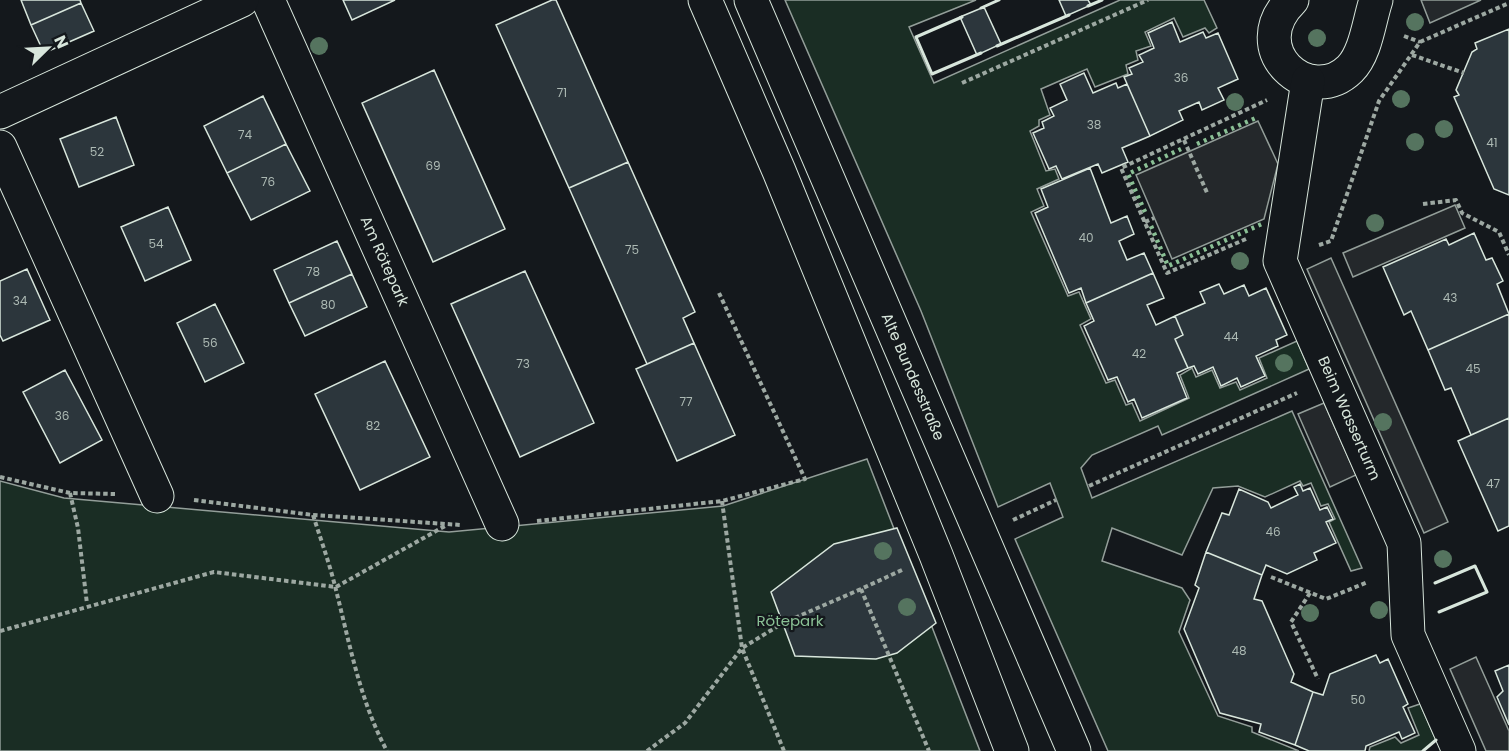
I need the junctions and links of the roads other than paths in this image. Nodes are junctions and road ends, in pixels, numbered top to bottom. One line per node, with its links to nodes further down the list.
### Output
1 (242, 0): 8 (street)
2 (268, 0): 11 (street, Am Rötepark)
3 (705, 0): 12 (street)
4 (751, 0): 13 (street, Alte Bundesstraße)
5 (1376, 0): 7 (street)
6 (1278, 3): 7 (street)
7 (1308, 81): 14 (street, Beim Wasserturm)
8 (0, 112)
9 (0, 147): 10 (street)
10 (157, 496)
11 (502, 524)
12 (1012, 751)
13 (1074, 751)
14 (1459, 751)

